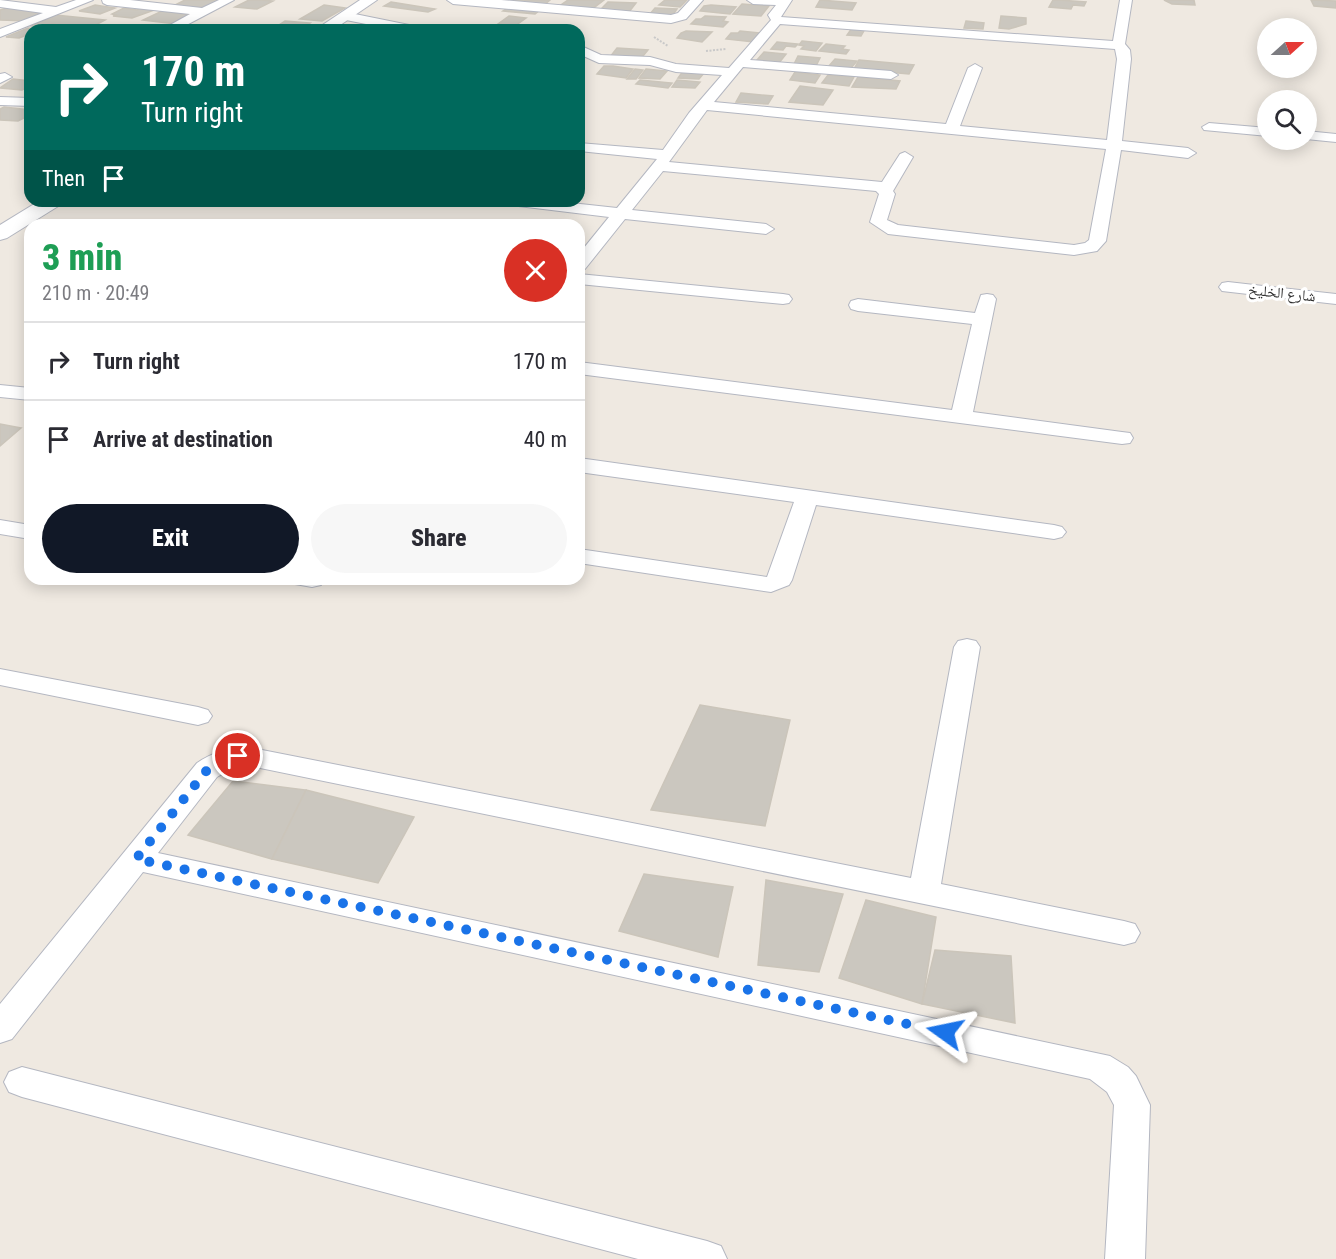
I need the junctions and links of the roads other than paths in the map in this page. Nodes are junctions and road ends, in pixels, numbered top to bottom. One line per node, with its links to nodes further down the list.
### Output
1 (87, 0): 12 (street)
2 (228, 0): 13 (street)
3 (370, 0): 14 (street)
4 (453, 0): 10 (street)
5 (697, 0): 10 (street)
6 (753, 0): 9 (street)
7 (1126, 0): 20 (street)
8 (106, 1): 13 (street)
9 (785, 1): 15 (street)
10 (493, 2)
11 (0, 3): 12 (street)
12 (58, 11): 19 (street)
13 (205, 12): 16 (street)
14 (345, 16): 17 (street); 18 (street)
15 (777, 20): 20 (street); 22 (street)
16 (180, 24)
17 (332, 24)
18 (384, 24)
19 (0, 33)
20 (1119, 45): 33 (street)
21 (585, 52): 22 (street)
22 (736, 67): 24 (street); 27 (street)
23 (975, 68): 29 (street)
24 (891, 75)
25 (0, 100): 26 (street)
26 (24, 102)
27 (704, 105): 29 (street); 37 (street)
28 (1209, 126): 30 (street)
29 (951, 129): 33 (street)
30 (1257, 131)
31 (1317, 136): 32 (street)
32 (1336, 138)
33 (1114, 145): 35 (street); 38 (street)
34 (585, 148): 37 (street)
35 (1188, 153)
36 (905, 157): 38 (street)
37 (663, 160): 38 (street); 41 (street)
38 (885, 190)
39 (43, 207): 43 (street)
40 (559, 207): 41 (street)
41 (619, 214): 44 (street); 46 (street)
42 (24, 219): 45 (street)
43 (24, 219)
44 (766, 229)
45 (0, 234)
46 (585, 257)
47 (585, 280): 49 (street)
48 (1228, 287): 51 (street, شارع الخليخ)
49 (783, 299)
50 (987, 299): 53 (street)
51 (1336, 299)
52 (858, 304): 53 (street)
53 (982, 320): 57 (street)
54 (585, 369): 57 (street)
55 (0, 391): 56 (street)
56 (24, 393)
57 (961, 418): 58 (street)
58 (1122, 438)
59 (585, 466): 60 (street)
60 (807, 497): 63 (street); 64 (street)
61 (0, 526): 62 (street)
62 (24, 531)
63 (1054, 532)
64 (585, 557)
65 (967, 647): 69 (street)
66 (0, 677): 67 (street)
67 (198, 716)
68 (136, 859): 69 (street); 71 (street); 74 (street)
69 (924, 892): 70 (street)
70 (1124, 933)
71 (0, 1029)
72 (22, 1082): 73 (street)
73 (707, 1259)
74 (1125, 1259)

